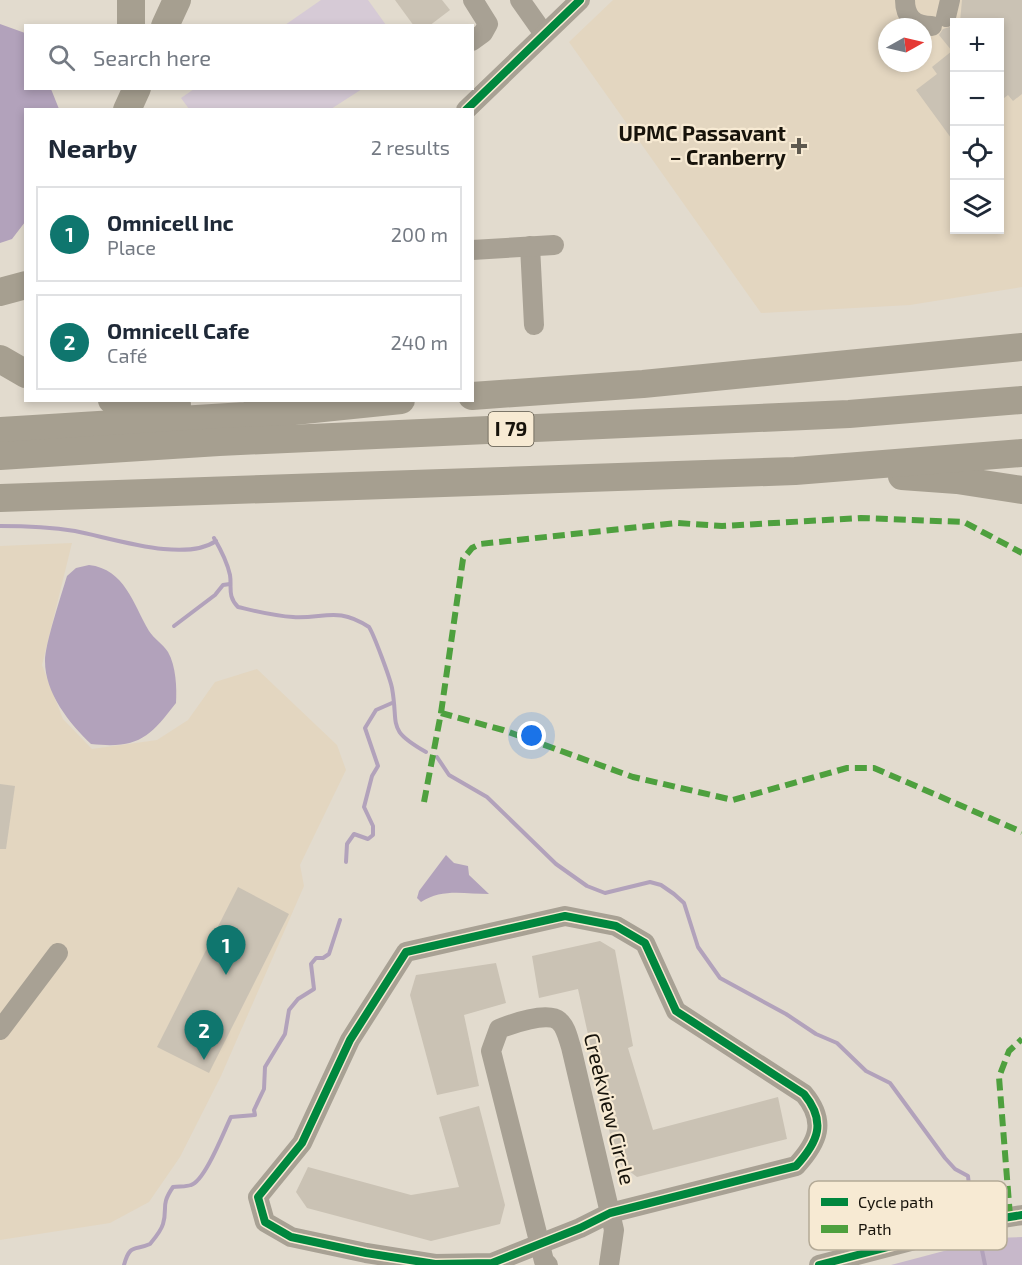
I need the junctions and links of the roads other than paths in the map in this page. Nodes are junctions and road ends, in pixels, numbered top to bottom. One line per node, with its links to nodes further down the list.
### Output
1 (131, 0): 8 (highway)
2 (177, 0): 9 (highway)
3 (473, 0): 11 (street)
4 (520, 0): 10 (street)
5 (580, 0): 10 (street)
6 (905, 0): 7 (street)
7 (943, 14)
8 (131, 24)
9 (166, 24)
10 (544, 34): 16 (street)
11 (474, 40)
12 (123, 90): 14 (highway)
13 (136, 90): 15 (highway)
14 (118, 108)
15 (128, 108)
16 (468, 108)
17 (554, 245): 18 (street)
18 (530, 246): 19 (street); 22 (street)
19 (474, 250)
20 (24, 286): 21 (highway)
21 (0, 292)
22 (534, 325)
23 (1022, 330): 26 (highway)
24 (1022, 347): 26 (highway)
25 (0, 359): 27 (highway)
26 (887, 360): 28 (highway)
27 (24, 373)
28 (474, 396)
29 (1022, 400): 35 (highway, I 79)
30 (137, 402): 32 (highway)
31 (378, 402): 32 (highway)
32 (356, 404): 33 (highway)
33 (0, 431)
34 (1022, 453): 36 (highway)
35 (0, 456)
36 (795, 471): 37 (highway); 38 (highway)
37 (1022, 490)
38 (0, 498)
39 (58, 953): 40 (street)
40 (0, 1030)
41 (610, 1213): 44 (street); 44 (street, Creekview Circle); 44 (street); 47 (street, Creekview Circle)
42 (1022, 1215): 43 (street)
43 (1007, 1217)
44 (540, 1245): 46 (street, Creekview Circle)
45 (876, 1250): 48 (street)
46 (548, 1265)
47 (609, 1265)
48 (819, 1265)

